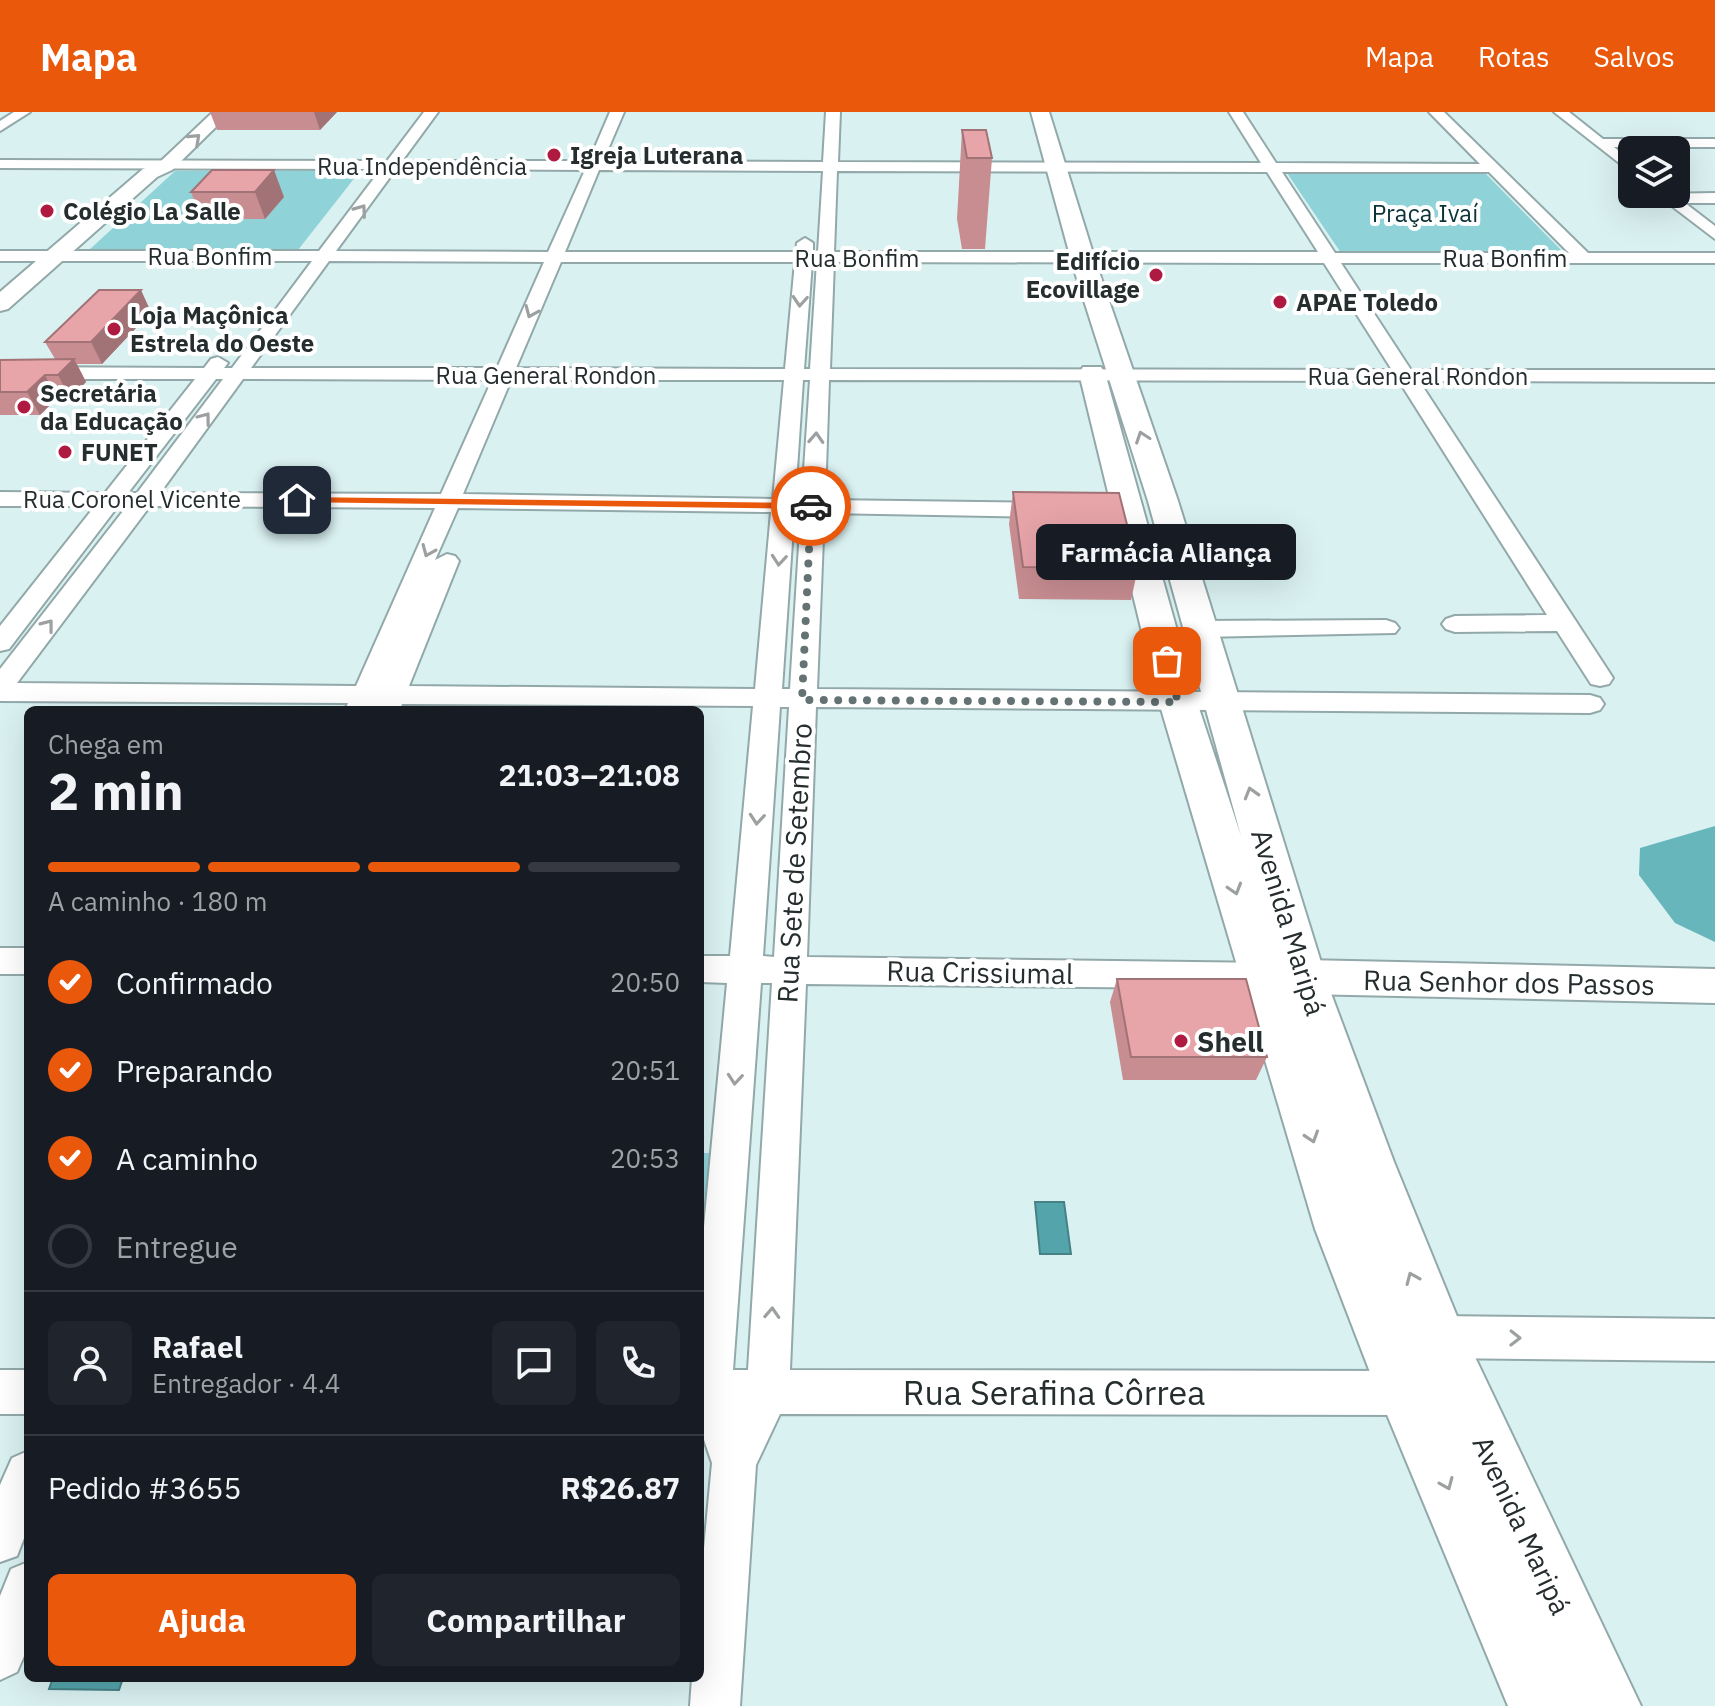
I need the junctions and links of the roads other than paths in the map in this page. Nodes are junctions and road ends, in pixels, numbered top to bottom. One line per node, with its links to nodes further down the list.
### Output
1 (23, 112): 14 (street)
2 (223, 112): 19 (street, one-way to 2)
3 (416, 112): 20 (street)
4 (431, 112): 20 (street)
5 (617, 112): 21 (street)
6 (630, 112): 21 (street)
7 (817, 112): 22 (street, Rua Sete de Setembro)
8 (833, 112): 22 (street, Rua Sete de Setembro)
9 (1021, 112): 24 (main road, Avenida Maripá)
10 (1040, 112): 24 (main road, Avenida Maripá)
11 (1236, 112): 23 (street)
12 (1436, 112): 25 (street)
13 (1561, 112): 15 (street)
14 (0, 127)
15 (1599, 143): 16 (street); 17 (street)
16 (1715, 143)
17 (1618, 158)
18 (0, 164): 19 (street, Rua Independência)
19 (166, 166): 20 (street, Rua Independência); 31 (street)
20 (383, 166): 21 (street, Rua Independência); 32 (street); 33 (street, one-way to 20)
21 (601, 166): 22 (street, Rua Independência); 34 (street)
22 (821, 166): 24 (street, Rua Independência); 35 (street, Rua Sete de Setembro)
23 (1270, 167): 24 (street, Rua Independência); 25 (street, Rua Independência); 37 (street)
24 (1047, 168): 36 (main road, Avenida Maripá)
25 (1493, 168): 38 (street)
26 (1690, 197): 27 (street)
27 (1715, 198)
28 (1681, 208): 29 (street)
29 (1715, 234)
30 (0, 256): 31 (street, Rua Bonfim)
31 (65, 256): 32 (street, Rua Bonfim); 40 (street); 42 (street)
32 (302, 257): 33 (street, Rua Bonfim); 41 (street)
33 (327, 257): 34 (street, Rua Bonfim); 45 (street)
34 (562, 257): 35 (street, Rua Bonfim); 48 (street)
35 (814, 258): 36 (street, Rua Bonfim); 49 (street, Rua Sete de Setembro)
36 (1072, 258): 37 (street, Rua Bonfim); 47 (main road, Avenida Maripá)
37 (1328, 258): 38 (street, Rua Bonfim); 50 (street)
38 (1584, 258): 39 (street, Rua Bonfim)
39 (1715, 258)
40 (0, 304)
41 (256, 315)
42 (0, 325)
43 (228, 350): 46 (street)
44 (0, 373): 46 (street, Rua General Rondon)
45 (238, 373): 46 (street, Rua General Rondon); 48 (street, Rua General Rondon); 52 (street, one-way to 45)
46 (209, 374): 54 (street)
47 (1107, 375): 49 (street, Rua General Rondon); 50 (street, Rua General Rondon); 59 (main road, Avenida Maripá)
48 (513, 376): 49 (street, Rua General Rondon); 55 (street)
49 (807, 376): 56 (street, Rua Sete de Setembro); 57 (street, Rua Sete de Setembro, one-way to 49)
50 (1405, 376): 51 (street, Rua General Rondon); 61 (street)
51 (1711, 381)
52 (145, 498): 54 (street, Rua Coronel Vicente); 55 (street, Rua Coronel Vicente); 67 (street, one-way to 52)
53 (0, 499): 54 (street, Rua Coronel Vicente)
54 (112, 499): 65 (street)
55 (462, 505): 56 (street, Rua Coronel Vicente); 70 (street, one-way to 70)
56 (783, 505): 57 (street, Rua Coronel Vicente); 68 (street, Rua Sete de Setembro, one-way to 68)
57 (812, 506): 58 (street, Rua Coronel Vicente); 69 (street, Rua Sete de Setembro)
58 (1081, 510)
59 (1142, 511): 64 (main road, Avenida Maripá); 71 (main road, Avenida Maripá)
60 (454, 543): 70 (street)
61 (1564, 623): 62 (street); 66 (street)
62 (1455, 624)
63 (1386, 628): 64 (street)
64 (1201, 629): 72 (main road, Avenida Maripá)
65 (0, 643)
66 (1600, 678)
67 (0, 690): 70 (street)
68 (767, 699): 69 (street); 70 (street); 77 (street, Rua Sete de Setembro, one-way to 77)
69 (802, 700): 71 (street); 78 (street, Rua Sete de Setembro)
70 (375, 703)
71 (1178, 703): 72 (main road); 79 (main road, Avenida Maripá, one-way to 79)
72 (1224, 704): 73 (street); 79 (main road, Avenida Maripá, one-way to 72)
73 (1590, 704)
74 (0, 961): 75 (street)
75 (24, 961)
76 (704, 969): 77 (street, Rua Crissiumal)
77 (744, 969): 78 (street, Rua Crissiumal); 86 (street, Rua Sete de Setembro, one-way to 86)
78 (790, 970): 79 (street, Rua Crissiumal); 83 (street, Rua Sete de Setembro, one-way to 78)
79 (1283, 977): 80 (street, Rua Senhor dos Passos); 81 (main road, Avenida Maripá)
80 (1715, 986)
81 (1412, 1337): 82 (street, one-way to 82); 87 (main road, Avenida Maripá)
82 (1715, 1340)
83 (768, 1391): 86 (street, Rua Serafina Côrrea); 87 (street, Rua Serafina Côrrea); 88 (street, Rua Sete de Setembro)
84 (0, 1392): 85 (street)
85 (24, 1392)
86 (705, 1392): 88 (street, Rua Sete de Setembro)
87 (1445, 1418): 94 (main road, Avenida Maripá, one-way to 94); 95 (main road, Avenida Maripá)
88 (734, 1463): 93 (street, Rua Sete de Setembro)
89 (24, 1483): 90 (street)
90 (0, 1539)
91 (24, 1596): 92 (street)
92 (0, 1655)
93 (715, 1706)
94 (1543, 1706)
95 (1606, 1706)

